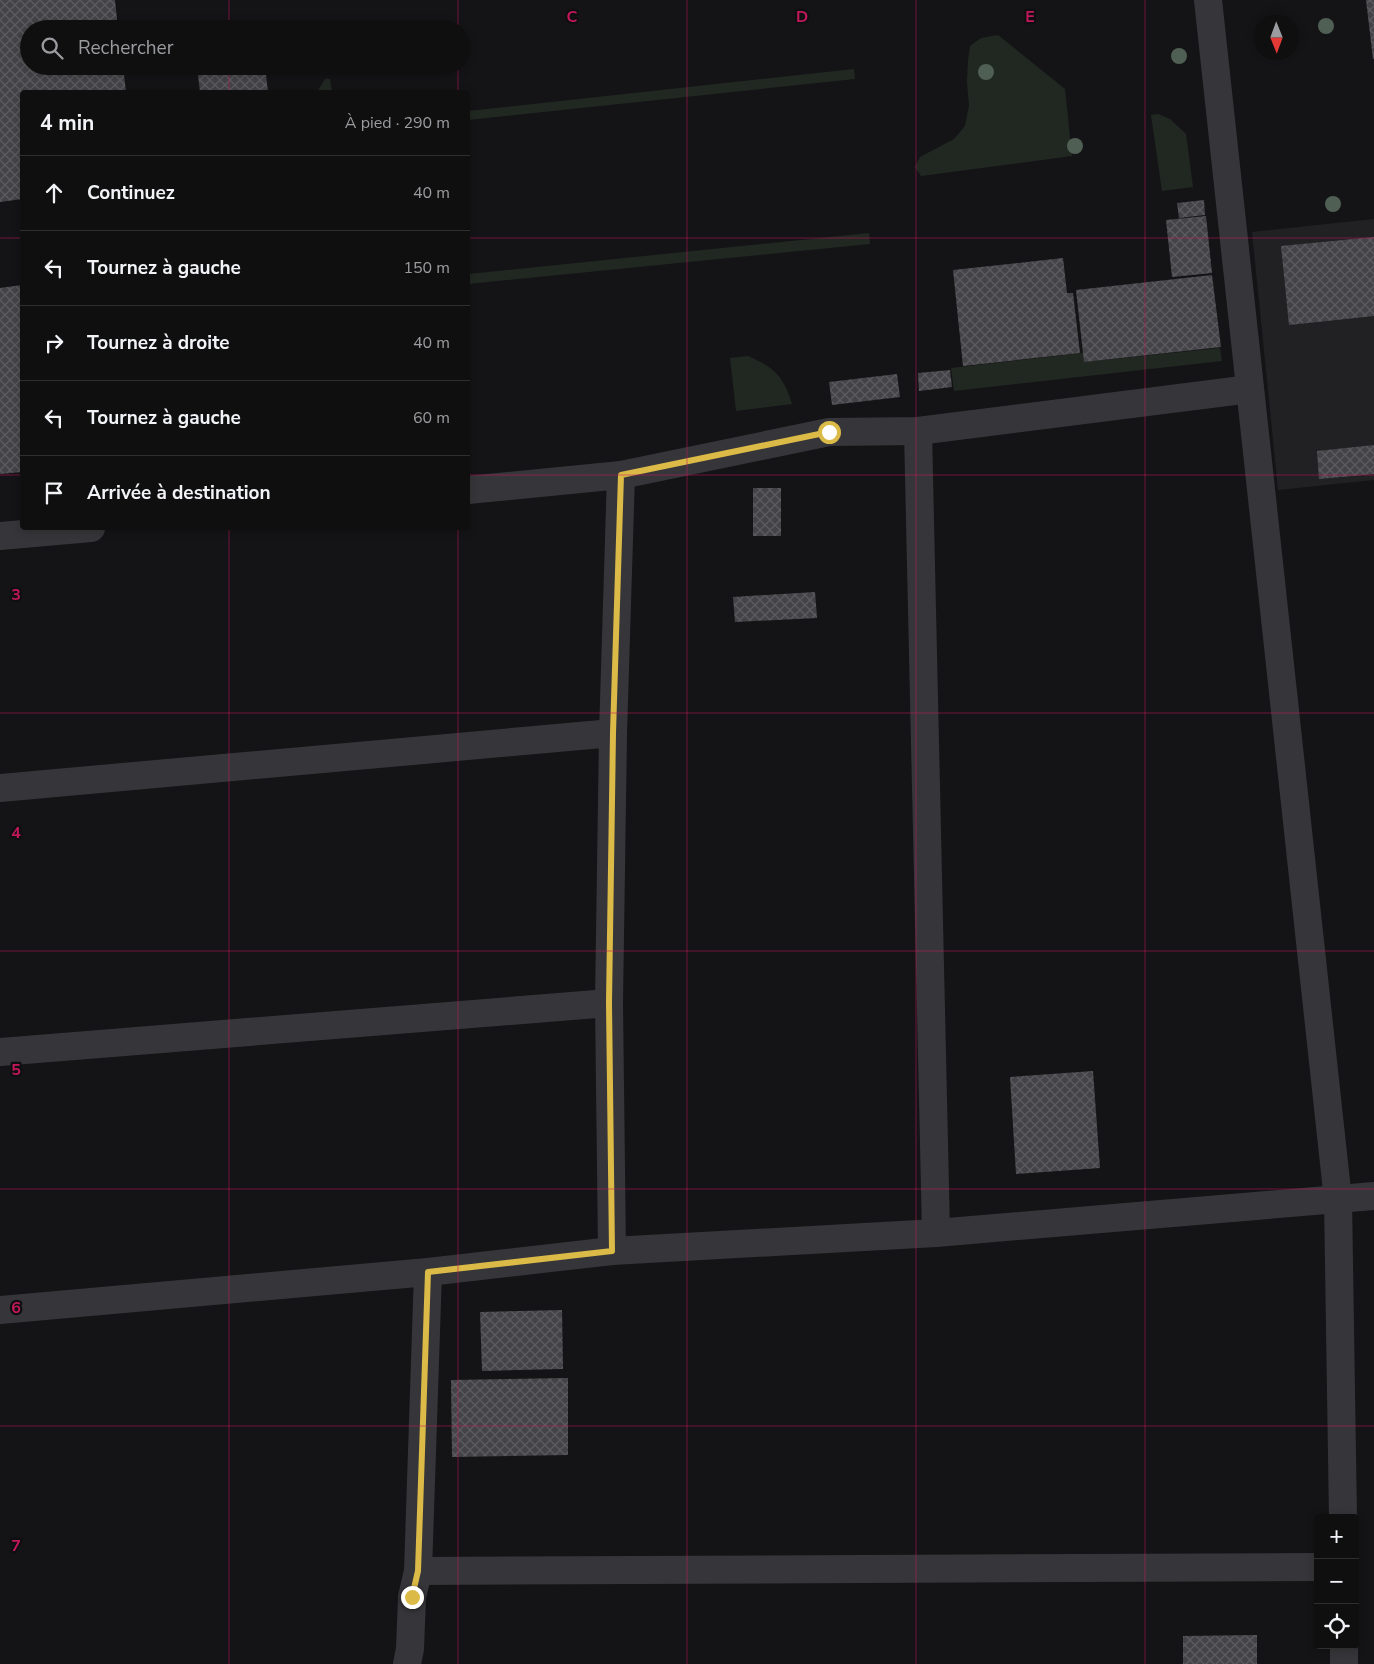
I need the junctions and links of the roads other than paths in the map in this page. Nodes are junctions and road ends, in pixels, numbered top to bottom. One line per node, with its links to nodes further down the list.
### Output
1 (1208, 0): 2 (street)
2 (1250, 389): 3 (street); 13 (street)
3 (918, 431): 4 (street); 14 (street)
4 (621, 475): 5 (street); 8 (street)
5 (470, 490)
6 (68, 530): 7 (street)
7 (0, 536)
8 (613, 733): 9 (street); 10 (street)
9 (0, 788)
10 (609, 1003): 11 (street); 15 (street)
11 (0, 1052)
12 (1374, 1196): 13 (street)
13 (1338, 1200): 14 (street); 18 (street)
14 (936, 1233): 15 (street)
15 (612, 1251): 16 (street)
16 (428, 1272): 17 (street); 20 (street)
17 (0, 1310)
18 (1343, 1514)
19 (1314, 1567): 20 (street)
20 (418, 1571): 22 (street)
21 (1344, 1649): 23 (street)
22 (407, 1664)
23 (1344, 1664)

